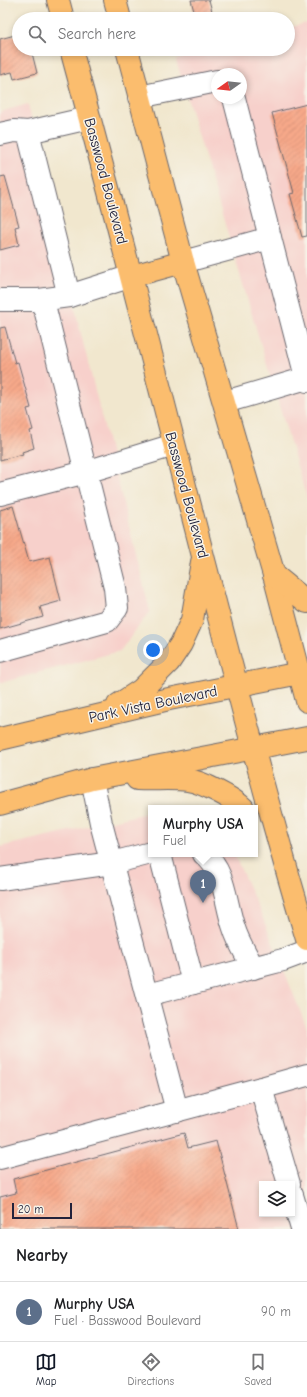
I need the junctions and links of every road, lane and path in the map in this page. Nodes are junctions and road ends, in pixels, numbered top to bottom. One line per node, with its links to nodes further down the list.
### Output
1 (58, 0): 3 (main road)
2 (115, 0): 4 (main road)
3 (61, 12)
4 (118, 12)
5 (73, 56): 10 (main road, Basswood Boulevard)
6 (129, 56): 8 (main road)
7 (211, 82): 8 (lane)
8 (139, 97): 14 (main road)
9 (236, 104): 13 (lane)
10 (89, 118): 11 (lane); 15 (main road, Basswood Boulevard)
11 (28, 132): 12 (lane); 16 (lane)
12 (0, 134)
13 (270, 238): 14 (lane); 19 (lane)
14 (183, 262): 15 (main road); 20 (main road)
15 (132, 276): 16 (lane); 21 (main road, Basswood Boulevard)
16 (69, 296): 18 (lane)
17 (0, 300): 18 (lane)
18 (39, 300): 22 (lane)
19 (307, 379): 20 (lane)
20 (225, 402): 25 (main road)
21 (174, 446): 22 (lane); 24 (main road, Basswood Boulevard)
22 (86, 472): 23 (lane); 27 (lane)
23 (0, 494)
24 (203, 555): 29 (main road, Basswood Boulevard); 31 (main road)
25 (274, 575): 26 (main road); 28 (main road)
26 (307, 602)
27 (0, 651)
28 (303, 672): 29 (main road, Park Vista Boulevard); 30 (main road)
29 (236, 686): 31 (main road, Park Vista Boulevard); 34 (main road, Basswood Boulevard)
30 (307, 701)
31 (107, 713): 33 (main road, Park Vista Boulevard)
32 (307, 738): 34 (main road)
33 (0, 739)
34 (252, 748): 35 (main road); 39 (main road, Basswood Boulevard)
35 (92, 779): 36 (main road); 37 (main road); 43 (lane)
36 (0, 804)
37 (240, 805)
38 (258, 823): 39 (main road)
39 (280, 848): 45 (main road, Basswood Boulevard)
40 (148, 854): 43 (lane)
41 (161, 857): 48 (lane)
42 (208, 857): 47 (lane)
43 (112, 863): 44 (lane); 49 (lane)
44 (0, 879)
45 (307, 939)
46 (307, 952): 47 (lane)
47 (253, 968): 48 (lane)
48 (193, 983): 49 (lane)
49 (147, 995): 52 (lane)
50 (307, 1075): 51 (lane)
51 (261, 1088): 52 (lane); 54 (lane)
52 (177, 1111): 53 (lane)
53 (0, 1158)
54 (288, 1181)
55 (295, 1205): 56 (lane)
56 (302, 1229)

